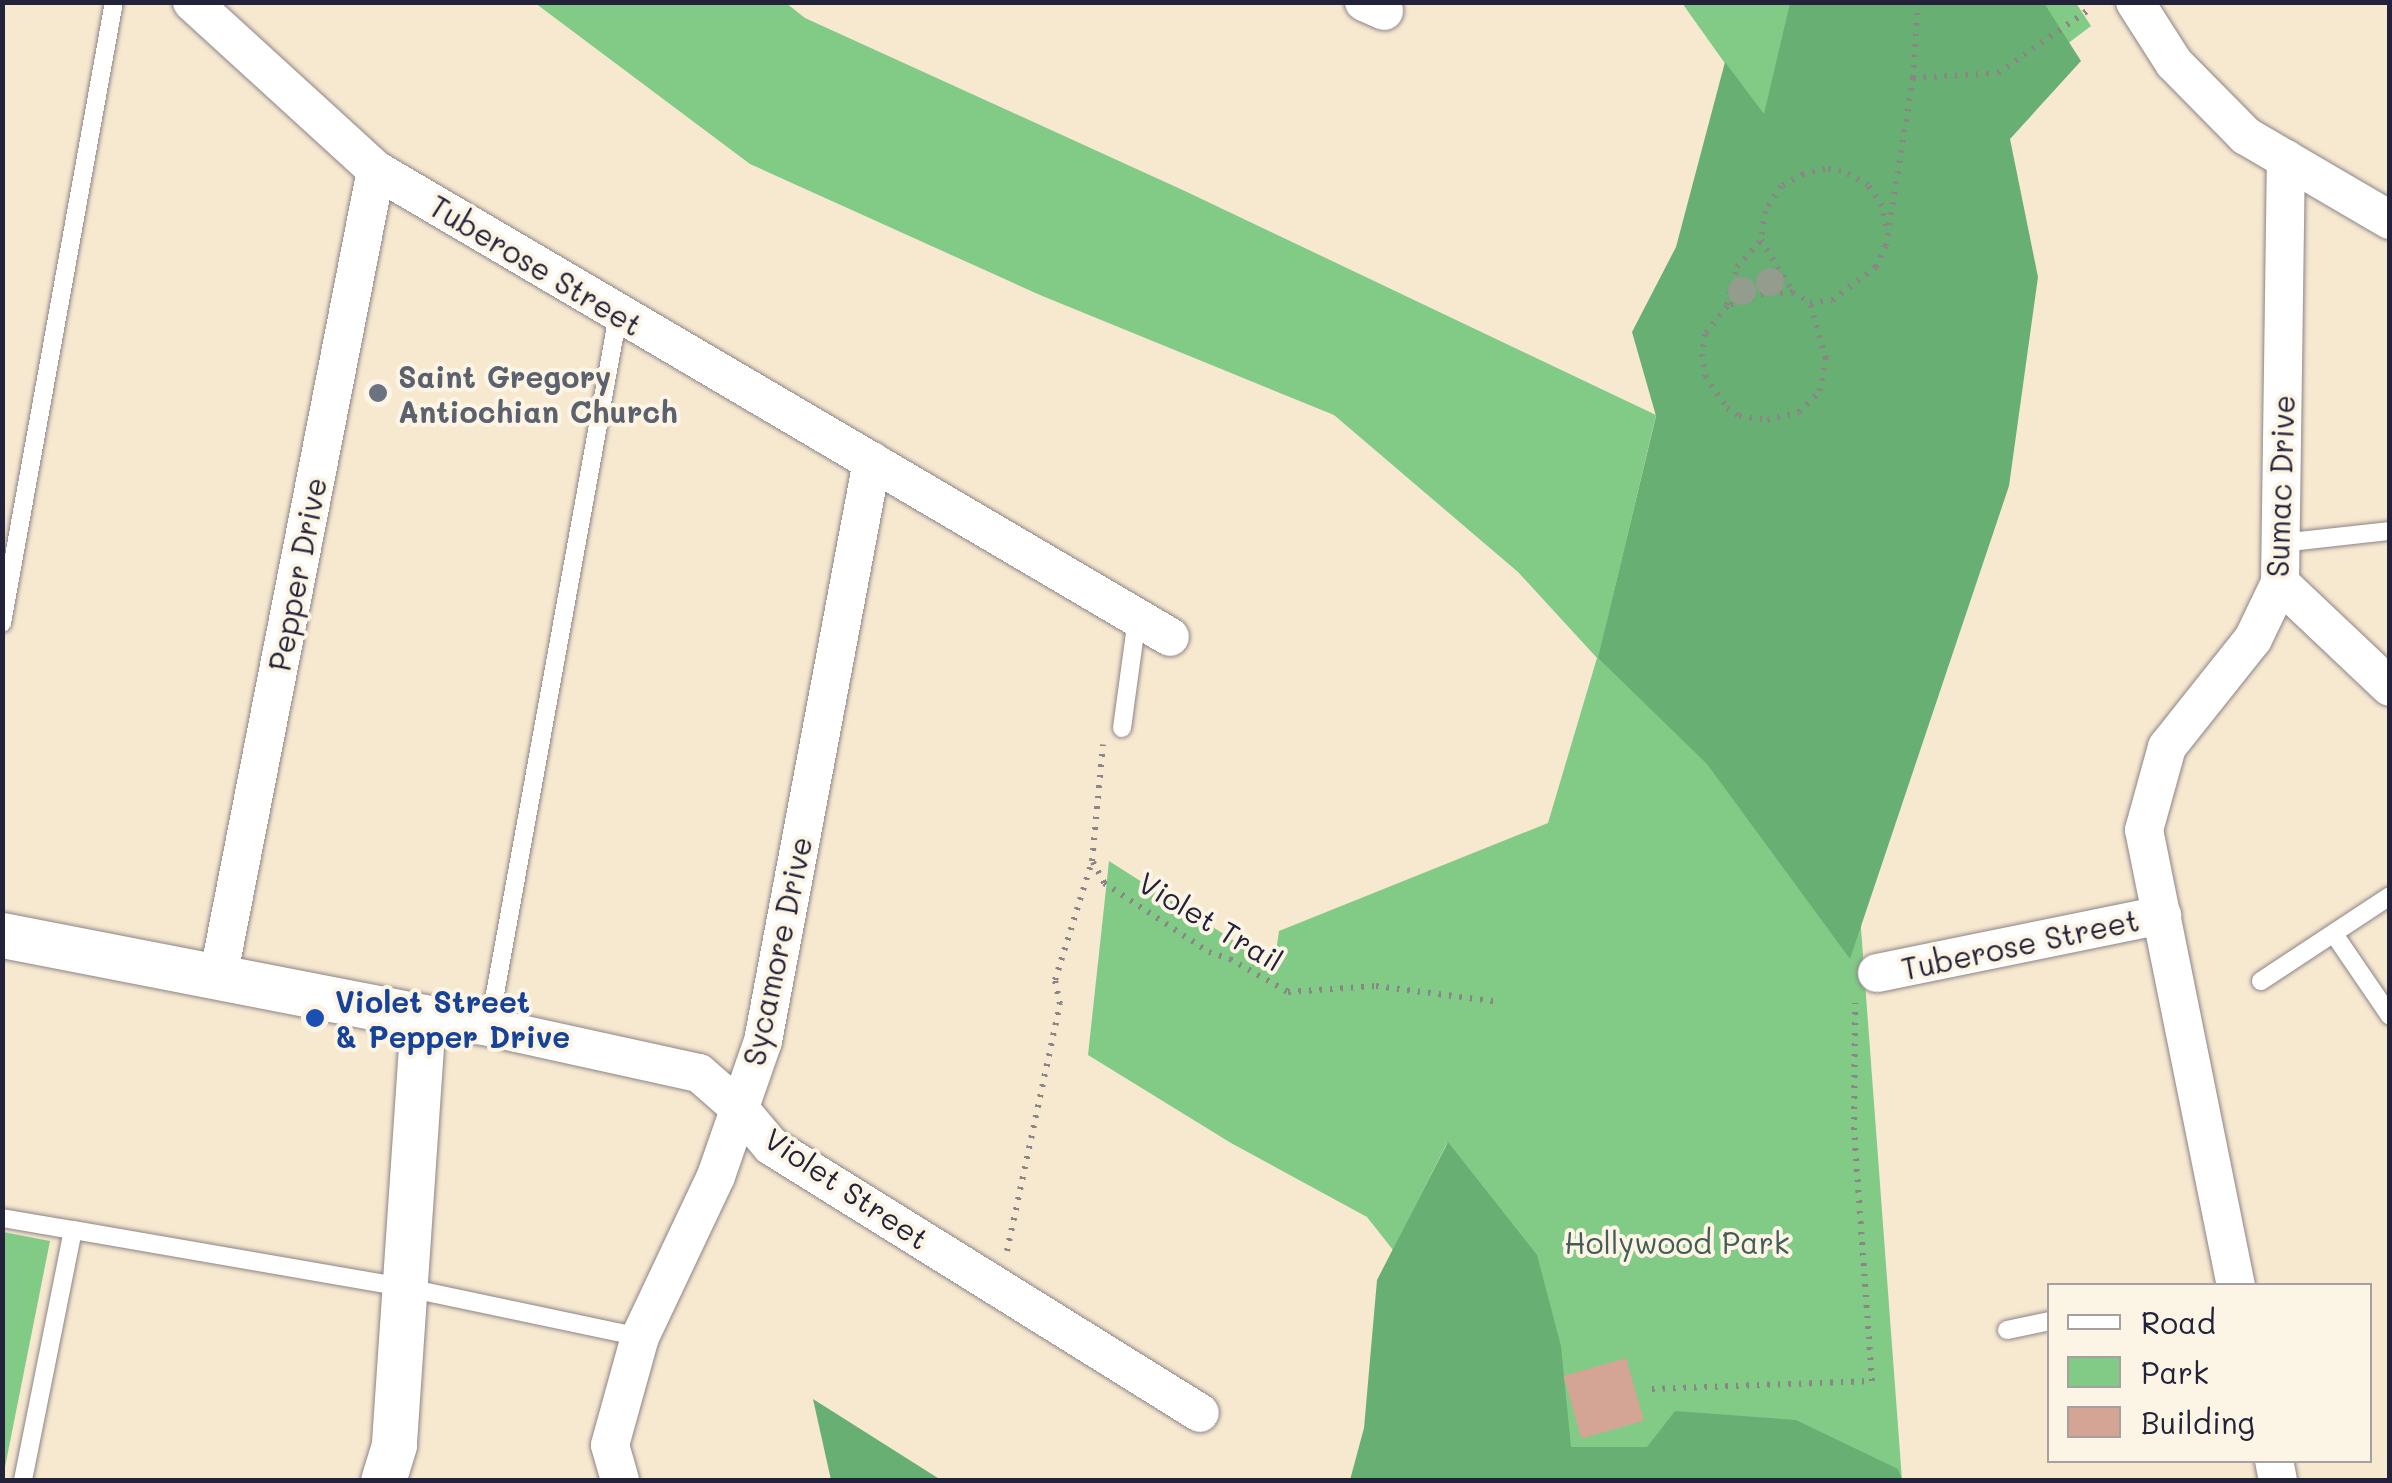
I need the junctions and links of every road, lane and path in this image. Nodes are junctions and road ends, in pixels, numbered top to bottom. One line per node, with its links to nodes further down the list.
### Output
1 (114, 2): 21 (lane)
2 (192, 2): 8 (street, Tuberose Street)
3 (1918, 2): 6 (path)
4 (2135, 2): 7 (street)
5 (2087, 11): 6 (path)
6 (1913, 78): 10 (path)
7 (2286, 159): 9 (street); 18 (street, Sumac Drive)
8 (376, 170): 15 (street, Tuberose Street); 31 (street, Pepper Drive)
9 (2390, 220)
10 (1886, 226): 11 (path); 13 (path)
11 (1761, 240): 12 (path); 14 (path)
12 (1793, 292): 13 (path); 14 (path)
13 (1810, 302): 14 (path)
14 (1726, 306)
15 (618, 315): 16 (street, Tuberose Street); 36 (lane)
16 (872, 461): 20 (street, Tuberose Street); 37 (street, Sycamore Drive)
17 (2390, 531): 18 (lane)
18 (2281, 544): 19 (street, Sumac Drive)
19 (2280, 583): 23 (street); 27 (street, Sumac Drive)
20 (1137, 618): 22 (street, Tuberose Street); 24 (lane)
21 (2, 623)
22 (1170, 637)
23 (2390, 687)
24 (1122, 728): 25 (path)
25 (1092, 861): 33 (path, Violet Trail); 42 (path)
26 (2390, 896): 28 (lane)
27 (2162, 915): 30 (street, Tuberose Street); 40 (street, Sumac Drive)
28 (2334, 934): 32 (lane); 34 (lane)
29 (2, 935): 31 (street, Violet Street)
30 (1878, 973): 46 (path)
31 (218, 978): 35 (street, Violet Street)
32 (2261, 981)
33 (1500, 1002)
34 (2390, 1016)
35 (423, 1018): 36 (street, Violet Street); 41 (street)
36 (489, 1027): 37 (street, Violet Street)
37 (738, 1108): 42 (street, Violet Street); 45 (street, Sycamore Drive)
38 (2, 1218): 39 (lane)
39 (74, 1230): 41 (lane); 48 (lane)
40 (2231, 1283)
41 (403, 1286): 45 (lane); 49 (street)
42 (998, 1286): 47 (street, Violet Street)
43 (2047, 1323): 44 (lane)
44 (2007, 1330)
45 (640, 1336): 50 (street, Sycamore Drive)
46 (1652, 1389)
47 (1200, 1414)
48 (23, 1480)
49 (383, 1480)
50 (620, 1480)

